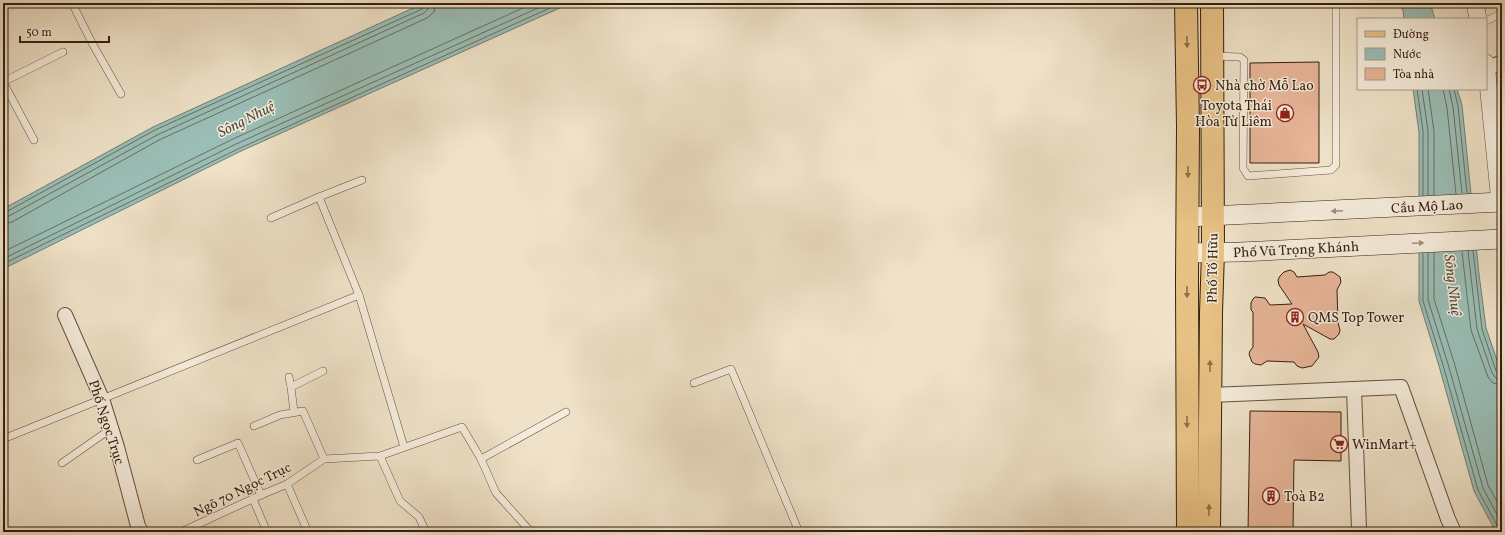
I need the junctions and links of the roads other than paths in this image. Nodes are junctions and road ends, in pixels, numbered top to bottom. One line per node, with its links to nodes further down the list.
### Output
1 (6, 3): 7 (lane)
2 (72, 3): 15 (lane)
3 (1186, 3): 22 (main road, Phố Tố Hữu, one-way to 22)
4 (1212, 3): 12 (main road, Phố Tố Hữu)
5 (1336, 3): 12 (lane)
6 (1475, 3): 9 (street)
7 (3, 4)
8 (1502, 13): 10 (lane)
9 (1478, 18)
10 (1487, 21)
11 (63, 52): 14 (lane)
12 (1212, 56): 20 (main road, Phố Tố Hữu)
13 (1492, 65): 19 (street)
14 (3, 82): 16 (lane)
15 (121, 94)
16 (34, 140)
17 (362, 180): 18 (lane)
18 (319, 197): 21 (lane); 26 (lane)
19 (1501, 202): 20 (main road, Cầu Mộ Lao, one-way to 20)
20 (1213, 217): 22 (main road); 24 (main road, Phố Tố Hữu)
21 (271, 218)
22 (1187, 218): 25 (main road, Phố Tố Hữu)
23 (1502, 239): 24 (main road, Phố Vũ Trọng Khánh, one-way to 23)
24 (1213, 252): 25 (main road, Phố Vũ Trọng Khánh); 33 (main road, Phố Tố Hữu, one-way to 24)
25 (1187, 253): 48 (main road, Phố Tố Hữu, one-way to 48)
26 (359, 295): 34 (lane); 40 (lane)
27 (65, 315): 34 (street, Phố Ngọc Trục)
28 (323, 372): 31 (lane)
29 (289, 377): 31 (lane)
30 (694, 382): 57 (lane)
31 (291, 387): 35 (lane)
32 (1354, 389): 33 (street); 60 (street); 61 (street)
33 (1210, 395): 47 (main road, Phố Tố Hữu)
34 (102, 399): 38 (street, Phố Ngọc Trục); 39 (lane)
35 (294, 412): 37 (lane); 42 (lane)
36 (566, 412): 43 (lane)
37 (254, 426)
38 (112, 428): 45 (lane); 51 (street, Phố Ngọc Trục)
39 (3, 439)
40 (404, 447): 41 (lane); 43 (lane)
41 (380, 456): 42 (lane); 55 (lane)
42 (324, 459): 46 (lane, Ngõ 70 Ngọc Trục)
43 (481, 459): 56 (lane)
44 (197, 460): 49 (lane)
45 (62, 463)
46 (287, 484): 49 (lane, Ngõ 70 Ngọc Trục); 54 (lane)
47 (1210, 489): 48 (main road); 59 (main road, Phố Tố Hữu, one-way to 47)
48 (1188, 490): 58 (main road, Phố Tố Hữu)
49 (261, 495): 50 (lane, Ngõ 70 Ngọc Trục)
50 (253, 499): 52 (lane, Ngõ 70 Ngọc Trục); 53 (lane)
51 (141, 532)
52 (181, 532)
53 (267, 532)
54 (308, 532)
55 (426, 532)
56 (531, 532)
57 (799, 532)
58 (1188, 532)
59 (1209, 532)
60 (1360, 532)
61 (1454, 532)

